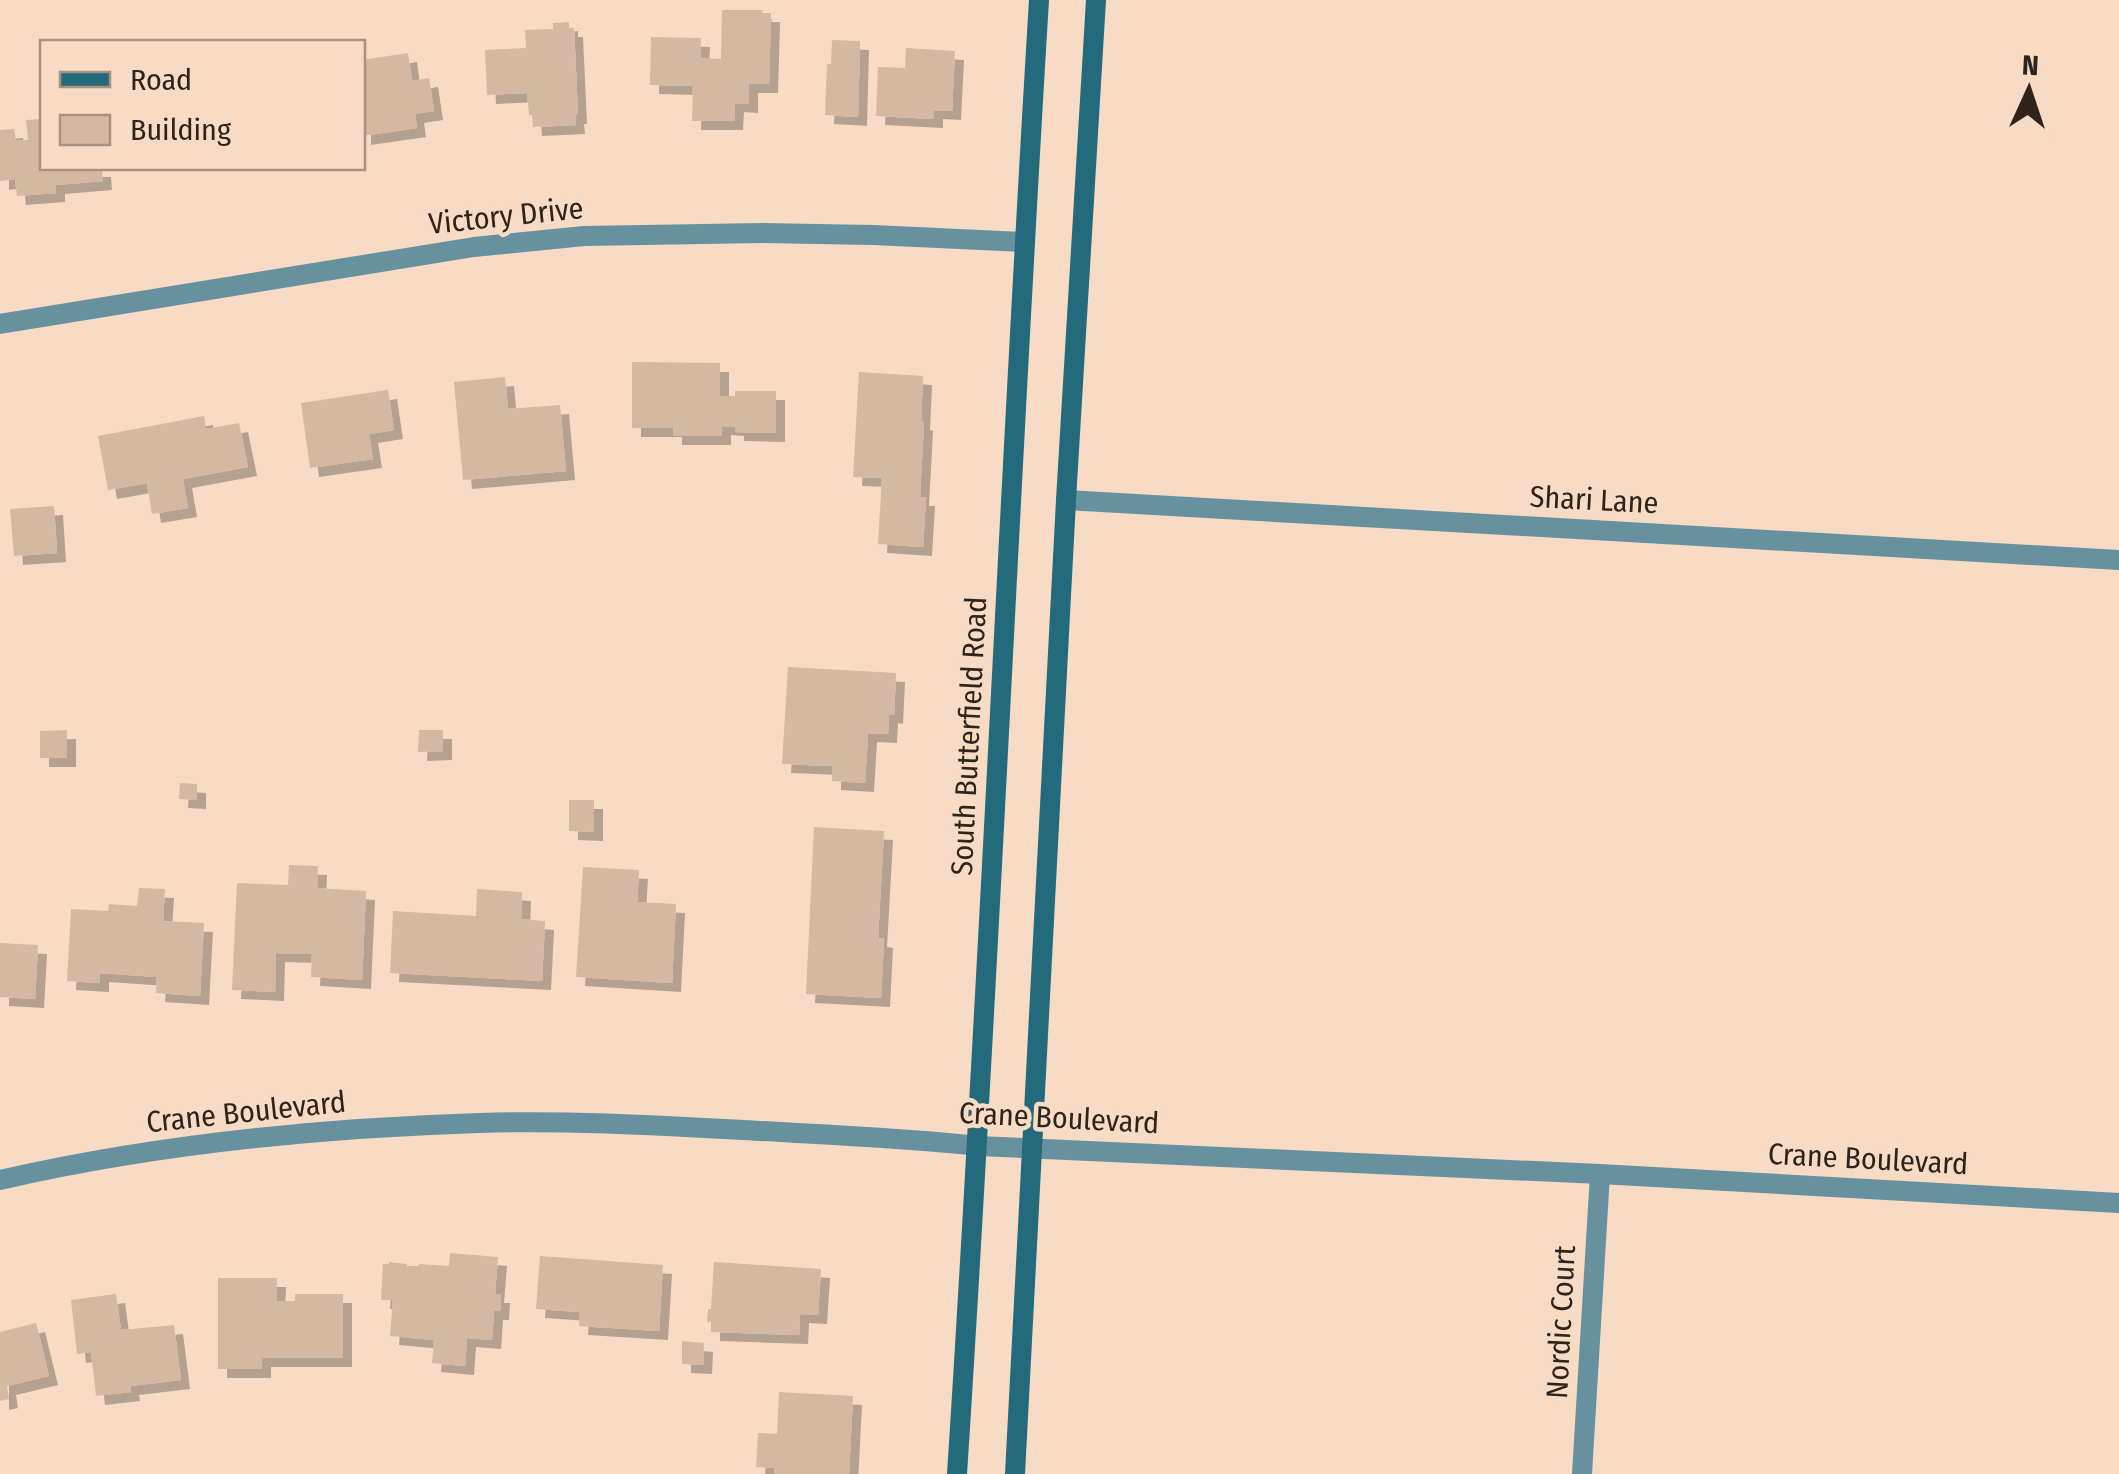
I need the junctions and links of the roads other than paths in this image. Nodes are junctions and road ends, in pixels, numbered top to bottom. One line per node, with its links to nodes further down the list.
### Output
1 (1039, 0): 3 (main road, South Butterfield Road)
2 (1096, 0): 5 (main road)
3 (1024, 242): 4 (street, Victory Drive); 7 (main road, South Butterfield Road)
4 (0, 324)
5 (1066, 500): 6 (street, Shari Lane); 8 (main road)
6 (2119, 560)
7 (978, 1146): 8 (street, Crane Boulevard); 10 (street, Crane Boulevard); 12 (main road, South Butterfield Road)
8 (1033, 1148): 9 (street, Crane Boulevard); 13 (main road)
9 (1600, 1174): 11 (street, Crane Boulevard); 14 (street, Nordic Court)
10 (0, 1180)
11 (2119, 1203)
12 (957, 1474)
13 (1015, 1474)
14 (1582, 1474)

